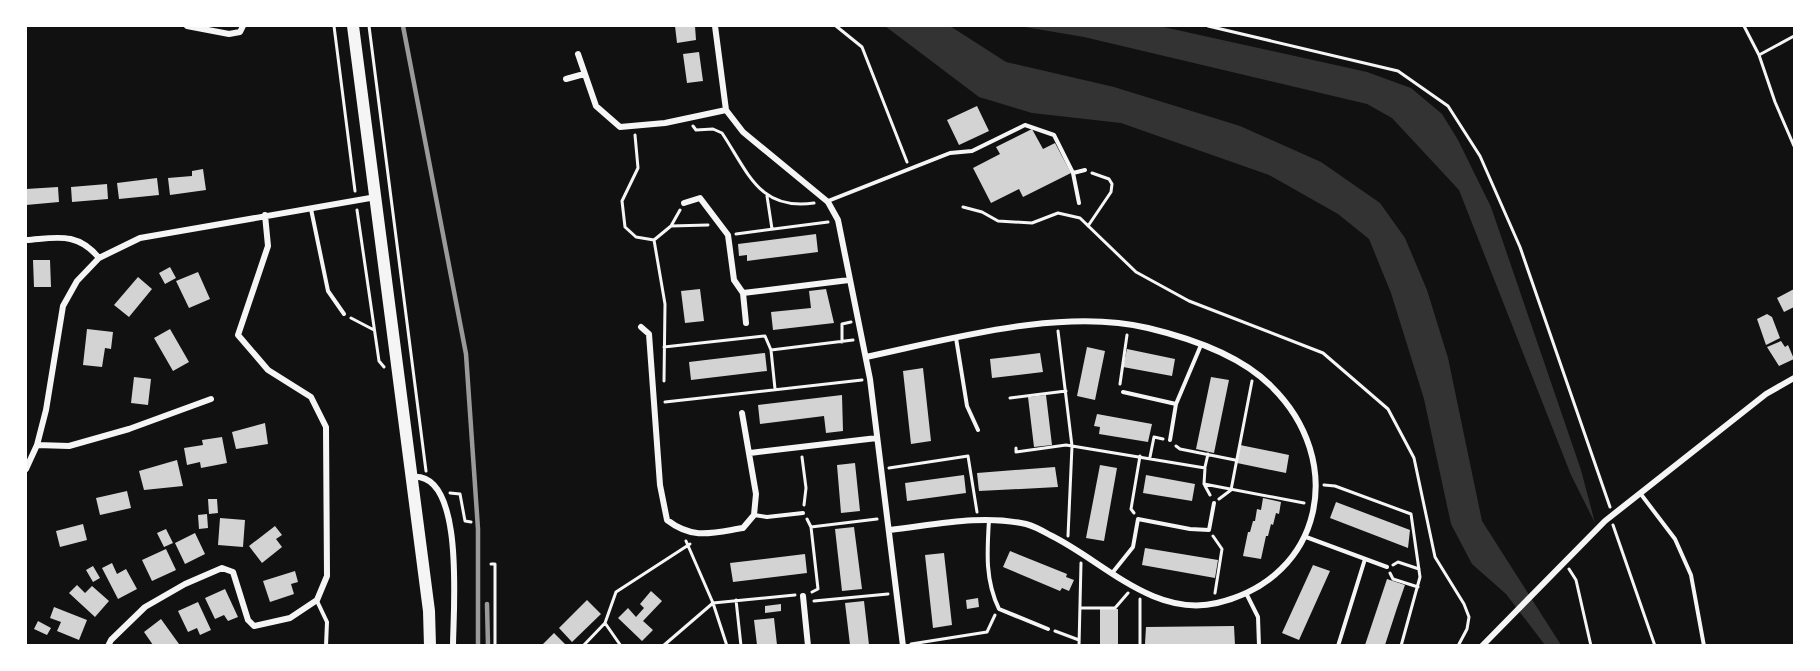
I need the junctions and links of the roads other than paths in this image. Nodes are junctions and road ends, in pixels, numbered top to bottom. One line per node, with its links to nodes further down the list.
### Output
1 (187, 26): 2 (street)
2 (243, 26)
3 (353, 26): 11 (highway)
4 (715, 26): 8 (street)
5 (578, 54): 6 (street)
6 (584, 74): 7 (street); 8 (street)
7 (566, 79)
8 (726, 110): 12 (street)
9 (1085, 170): 10 (lane)
10 (1074, 173): 12 (lane); 14 (lane)
11 (376, 197): 15 (street); 38 (highway)
12 (828, 202): 19 (street)
13 (684, 203): 20 (street)
14 (1079, 203)
15 (311, 208): 16 (street); 21 (lane)
16 (265, 215): 18 (street); 51 (street)
17 (26, 240): 18 (street)
18 (99, 258): 35 (street)
19 (849, 280): 20 (street); 26 (street)
20 (743, 293): 22 (street)
21 (344, 314)
22 (746, 323)
23 (641, 327): 42 (street)
24 (957, 338): 25 (street); 26 (street); 32 (lane)
25 (1201, 344): 30 (lane); 45 (street)
26 (867, 357): 33 (street)
27 (1794, 378): 39 (street)
28 (1123, 392): 30 (lane)
29 (211, 399): 35 (street)
30 (1176, 404): 34 (lane)
31 (742, 412): 36 (street)
32 (978, 430)
33 (877, 438): 36 (street); 44 (street)
34 (1170, 440)
35 (37, 445): 37 (street)
36 (750, 453): 42 (street)
37 (26, 469)
38 (411, 477): 55 (highway); 56 (street)
39 (1640, 493): 61 (street); 62 (lane)
40 (1214, 503): 48 (lane)
41 (803, 513): 42 (lane)
42 (754, 515)
43 (989, 520): 44 (street); 48 (street); 52 (lane)
44 (890, 530): 58 (street)
45 (1306, 537): 46 (lane); 49 (street)
46 (1365, 560): 47 (lane); 60 (lane)
47 (1387, 567)
48 (1113, 572): 49 (street)
49 (1247, 595): 59 (lane)
50 (803, 599): 57 (street)
51 (317, 600): 53 (street); 54 (lane)
52 (1048, 629)
53 (108, 645)
54 (326, 645)
55 (430, 645)
56 (453, 645)
57 (808, 645)
58 (903, 645)
59 (1259, 645)
60 (1338, 645)
61 (1482, 645)
62 (1704, 645)

